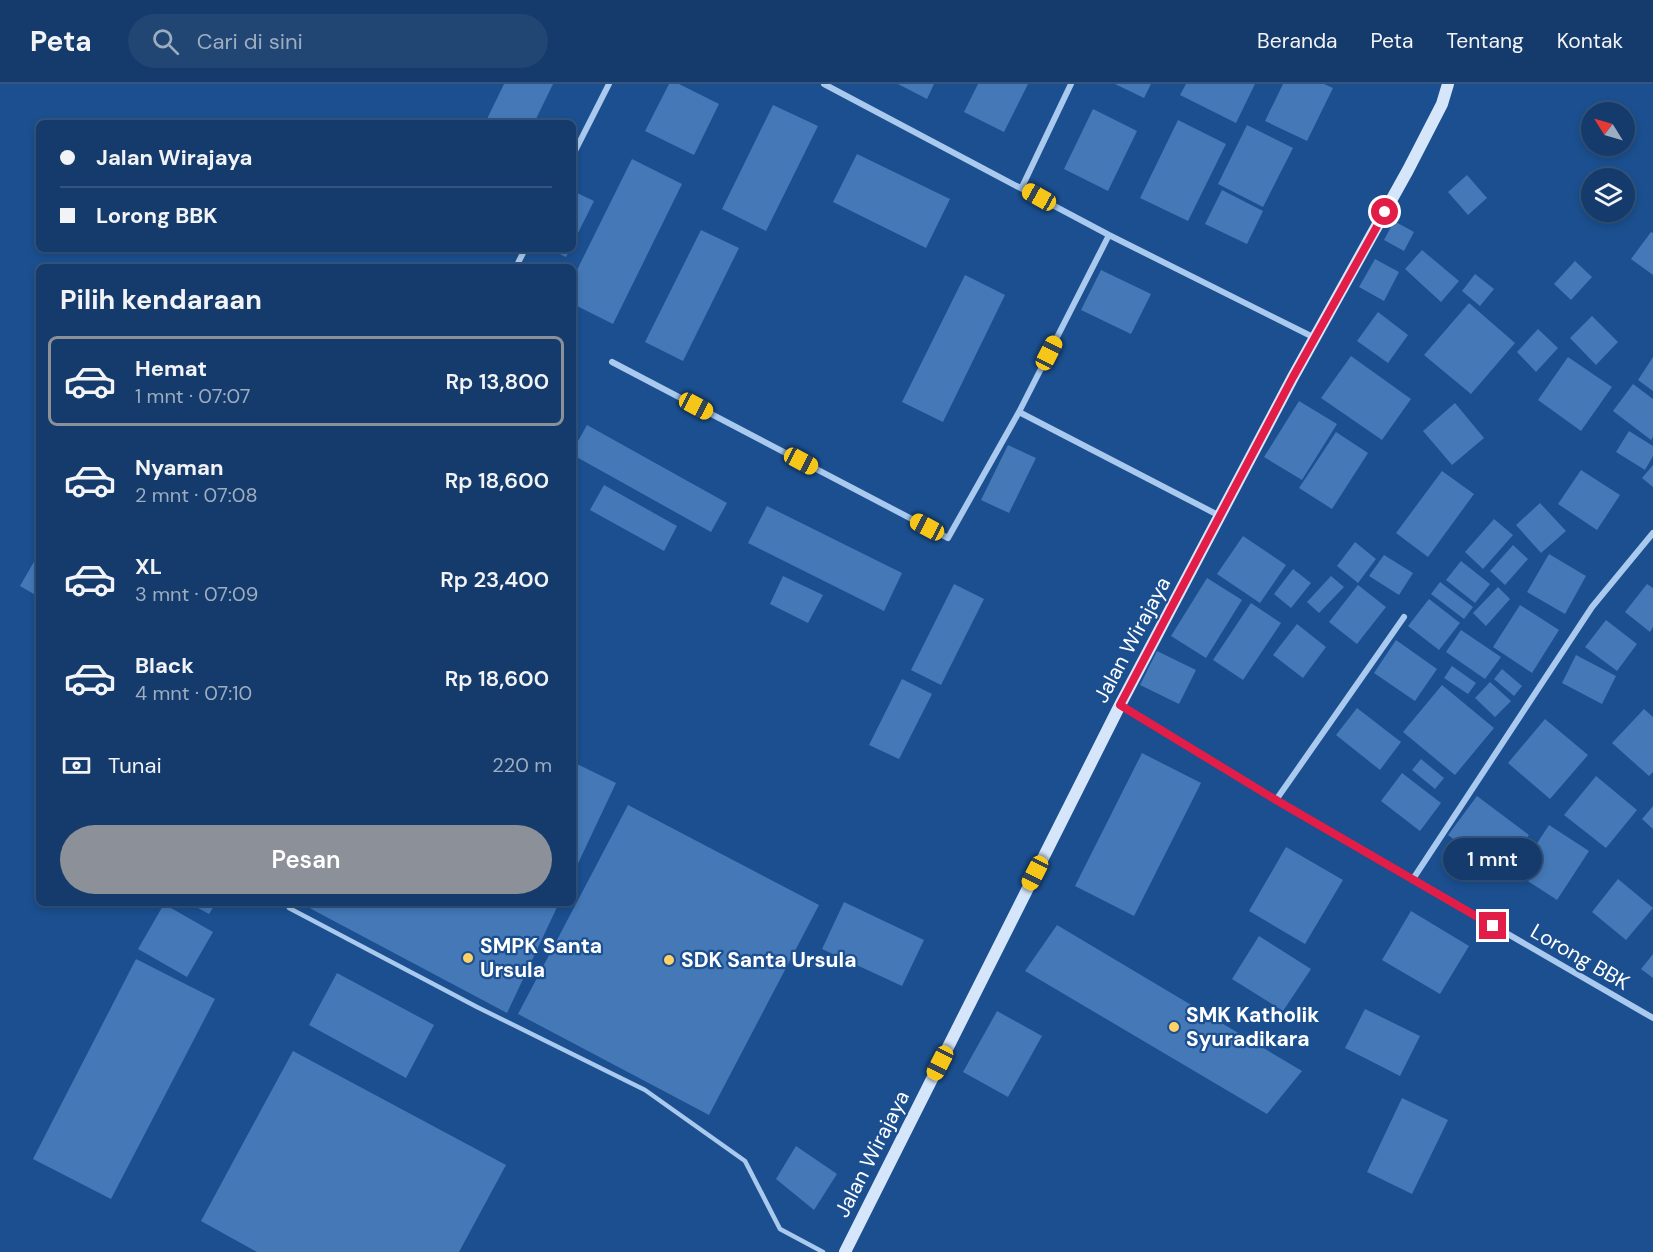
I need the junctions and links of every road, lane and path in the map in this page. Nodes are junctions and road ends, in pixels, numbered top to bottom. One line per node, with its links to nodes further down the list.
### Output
1 (609, 84): 7 (street)
2 (824, 84): 6 (street)
3 (842, 84): 6 (street)
4 (1071, 84): 8 (street)
5 (1448, 84): 10 (street, Jalan Wirajaya)
6 (839, 91): 8 (street)
7 (576, 149)
8 (1022, 187): 9 (street)
9 (1109, 235): 10 (street); 12 (street)
10 (1315, 338): 13 (street, Jalan Wirajaya)
11 (612, 362): 12 (street)
12 (1019, 412): 13 (street)
13 (1220, 516): 16 (street, Jalan Wirajaya)
14 (1653, 533): 18 (street)
15 (1404, 617): 17 (street)
16 (1120, 705): 17 (street, Lorong BBK); 22 (street, Jalan Wirajaya)
17 (1276, 800): 18 (street, Lorong BBK)
18 (1413, 879): 20 (street, Lorong BBK)
19 (289, 908): 21 (lane)
20 (1653, 1018)
21 (823, 1252)
22 (844, 1252)

